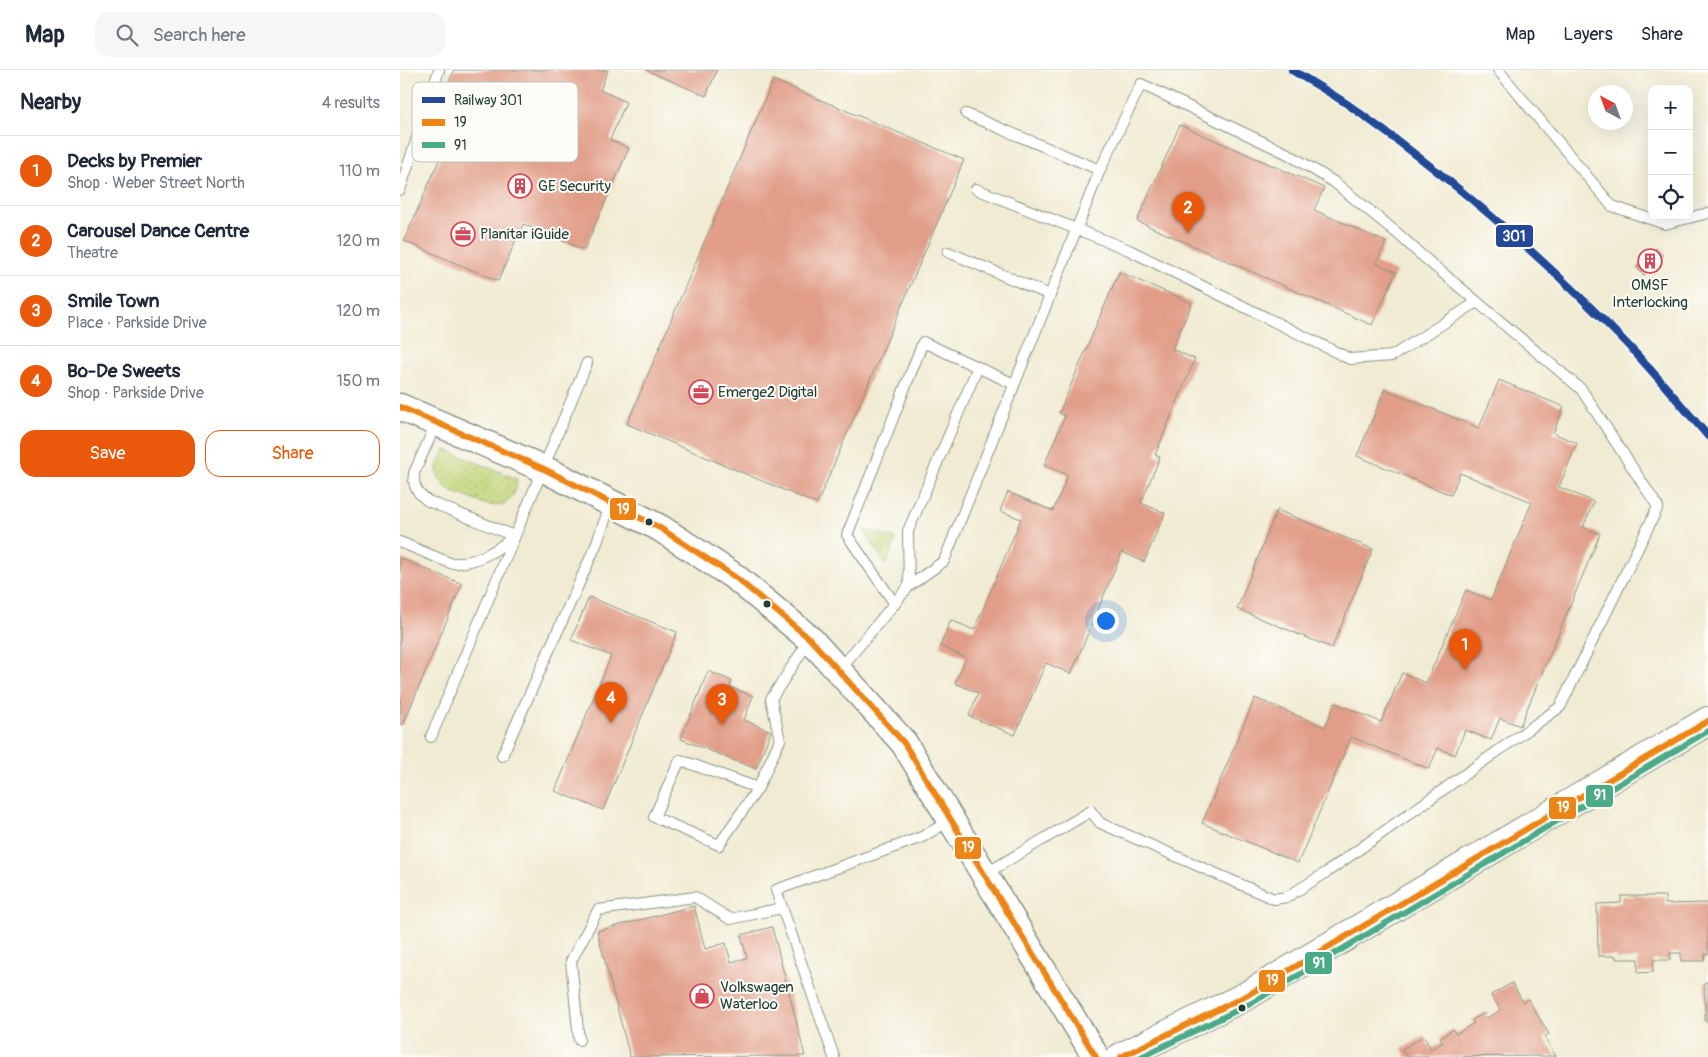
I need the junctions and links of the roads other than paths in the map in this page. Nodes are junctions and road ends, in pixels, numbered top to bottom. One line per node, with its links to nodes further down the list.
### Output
1 (439, 70): 3 (lane)
2 (1498, 70): 9 (lane)
3 (435, 82)
4 (966, 114): 6 (lane)
5 (412, 153): 8 (lane)
6 (1100, 170): 10 (lane); 13 (lane)
7 (976, 189): 10 (lane)
8 (400, 190)
9 (1708, 213)
10 (1076, 229): 12 (lane); 13 (lane)
11 (948, 252): 12 (lane)
12 (1050, 295): 16 (lane)
13 (1477, 302): 32 (lane)
14 (587, 363): 19 (lane)
15 (978, 367): 16 (lane); 23 (lane); 24 (lane)
16 (1014, 384): 23 (lane)
17 (400, 407): 18 (street)
18 (436, 424): 19 (street); 21 (lane)
19 (542, 468): 20 (street); 21 (lane)
20 (612, 502): 25 (street); 29 (lane)
21 (514, 536): 22 (lane); 28 (lane)
22 (400, 542)
23 (909, 586): 24 (lane)
24 (895, 604): 26 (lane)
25 (810, 639): 26 (street); 30 (lane)
26 (839, 671): 31 (street)
27 (1708, 721): 37 (main road)
28 (431, 736)
29 (502, 756)
30 (758, 788): 30 (lane)
31 (951, 820): 32 (street); 33 (lane)
32 (984, 874): 36 (street)
33 (782, 908): 34 (lane); 35 (lane)
34 (579, 1040)
35 (834, 1057)
36 (1096, 1057)
37 (1121, 1057)

